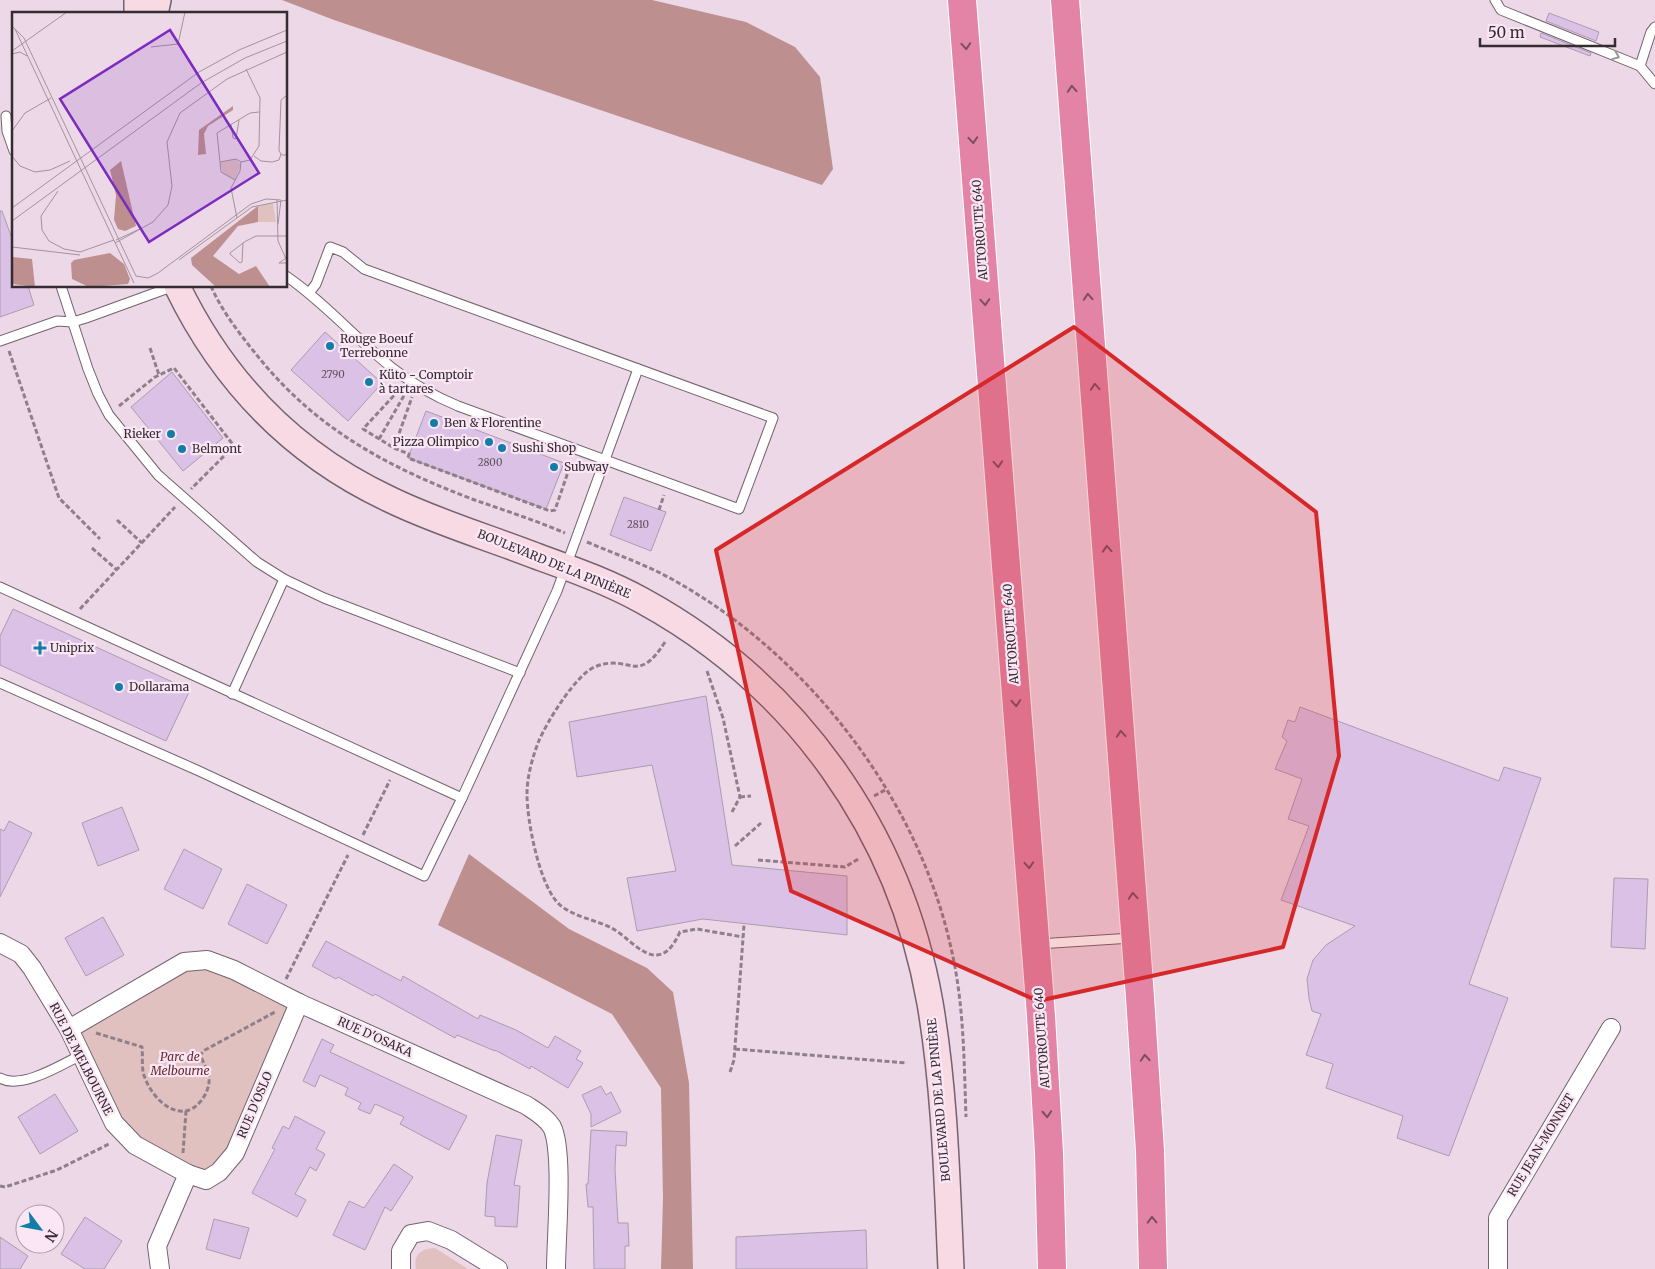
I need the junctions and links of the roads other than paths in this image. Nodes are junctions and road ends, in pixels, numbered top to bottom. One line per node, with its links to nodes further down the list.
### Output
1 (962, 0): 29 (highway, AUTOROUTE 640, one-way to 29)
2 (1065, 0): 27 (highway, one-way to 2)
3 (1495, 0): 7 (lane, one-way to 7)
4 (1655, 28): 5 (lane)
5 (1649, 37): 6 (lane); 7 (lane)
6 (1655, 47)
7 (1640, 66): 8 (lane)
8 (1655, 84)
9 (7, 116): 10 (lane)
10 (12, 145)
11 (288, 277): 15 (lane)
12 (62, 288): 16 (lane)
13 (169, 288): 16 (lane)
14 (176, 288): 20 (street, BOULEVARD DE LA PINIÈRE)
15 (309, 293): 18 (lane); 19 (lane)
16 (73, 322): 17 (lane); 21 (lane)
17 (0, 341)
18 (638, 368): 19 (lane); 19 (lane)
19 (604, 460): 20 (lane)
20 (566, 567): 23 (lane); 40 (street, BOULEVARD DE LA PINIÈRE)
21 (284, 579): 23 (lane); 25 (lane)
22 (0, 587): 25 (lane)
23 (520, 674): 26 (lane)
24 (0, 683): 26 (lane)
25 (232, 694): 26 (lane)
26 (462, 798)
27 (1136, 938): 29 (lane); 42 (highway, one-way to 27)
28 (0, 943): 31 (street, RUE DE MELBOURNE)
29 (1035, 944): 41 (highway, AUTOROUTE 640, one-way to 41)
30 (297, 1002): 31 (street, RUE D'OSAKA); 35 (street, RUE D'OSLO); 39 (street, RUE D'OSAKA)
31 (73, 1027): 33 (street, RUE DE MELBOURNE)
32 (1611, 1028): 43 (street, RUE JEAN-MONNET)
33 (81, 1055): 34 (lane); 35 (street, RUE DE MELBOURNE)
34 (0, 1078)
35 (184, 1173): 36 (street)
36 (160, 1269)
37 (401, 1269): 38 (street)
38 (498, 1269)
39 (556, 1269)
40 (951, 1269)
41 (1052, 1269)
42 (1153, 1269)
43 (1498, 1269)

